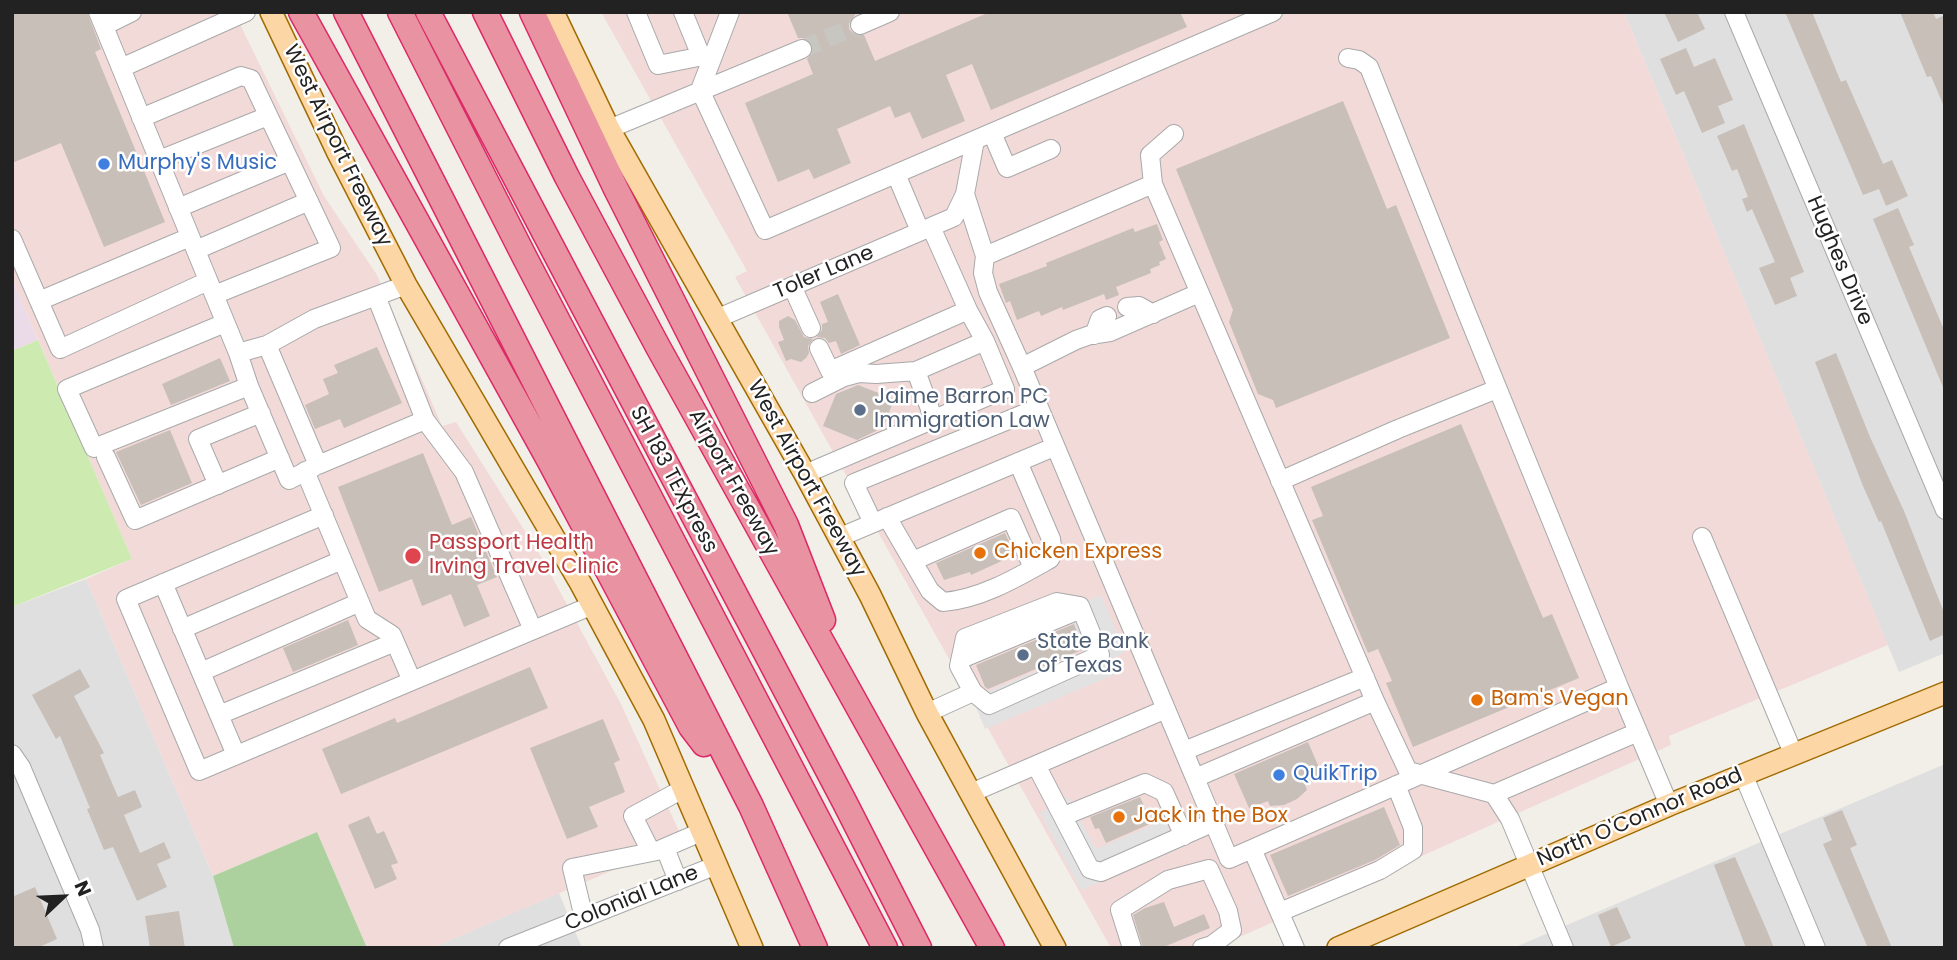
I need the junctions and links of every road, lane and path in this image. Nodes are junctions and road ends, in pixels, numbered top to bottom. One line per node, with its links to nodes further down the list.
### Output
1 (132, 12): 17 (street)
2 (246, 12): 23 (street)
3 (271, 12): 42 (main road, West Airport Freeway)
4 (301, 12): 116 (highway)
5 (346, 12): 116 (highway)
6 (400, 12): 134 (highway, SH 183 TEXpress)
7 (428, 12): 135 (highway, SH 183 TEXpress)
8 (485, 12): 98 (highway, Airport Freeway)
9 (532, 12): 98 (highway)
10 (553, 12): 27 (main road, West Airport Freeway)
11 (636, 12): 21 (street)
12 (683, 12): 21 (street)
13 (730, 12): 21 (street)
14 (890, 12): 19 (street)
15 (1272, 12): 18 (street)
16 (1734, 12): 77 (street, Hughes Drive)
17 (101, 19): 23 (street)
18 (1237, 19): 29 (street)
19 (860, 25)
20 (802, 48): 24 (street)
21 (707, 55): 24 (street)
22 (1348, 58): 63 (street)
23 (121, 68): 26 (street)
24 (699, 90): 27 (street); 33 (street)
25 (268, 116): 26 (street); 31 (street); 32 (street)
26 (141, 118): 31 (street)
27 (609, 130): 52 (main road, West Airport Freeway)
28 (1174, 134): 34 (street)
29 (983, 136): 30 (street); 33 (street); 35 (street)
30 (1051, 149)
31 (159, 160): 37 (street)
32 (290, 160): 36 (street); 37 (street)
33 (895, 174): 38 (street)
34 (1153, 184): 41 (street); 45 (street)
35 (965, 194): 38 (street, Toler Lane); 41 (street)
36 (309, 201): 40 (street); 44 (street)
37 (178, 208): 40 (street)
38 (926, 229): 43 (street, Toler Lane); 49 (street)
39 (12, 239): 47 (street)
40 (193, 244): 44 (street); 47 (street)
41 (985, 256): 60 (street)
42 (406, 285): 46 (street); 87 (main road, West Airport Freeway)
43 (792, 286): 52 (street, Toler Lane); 54 (street)
44 (211, 288): 47 (street); 53 (street)
45 (1199, 293): 50 (street); 75 (street)
46 (376, 296): 57 (street); 67 (street)
47 (39, 301)
48 (1127, 307): 50 (street)
49 (968, 310): 56 (street); 58 (street)
50 (1153, 314): 55 (street)
51 (1107, 316): 55 (street)
52 (716, 319): 74 (main road, West Airport Freeway)
53 (225, 323): 59 (street); 62 (street)
54 (811, 328)
55 (1094, 335): 60 (street)
56 (985, 341): 61 (street); 68 (street)
57 (267, 345): 59 (street); 73 (street)
58 (819, 348)
59 (238, 353): 62 (street)
60 (1022, 367): 65 (street)
61 (916, 371): 64 (street); 68 (street)
62 (249, 386): 66 (street)
63 (1497, 389): 75 (street); 94 (street)
64 (812, 393)
65 (1038, 408): 69 (street); 79 (street)
66 (261, 413): 71 (street); 76 (street)
67 (425, 420): 73 (street); 89 (street)
68 (934, 420): 74 (street)
69 (1054, 447): 72 (street); 99 (street)
70 (106, 457): 76 (street)
71 (280, 458): 73 (street); 76 (street)
72 (1018, 462): 79 (street); 84 (street)
73 (312, 468): 78 (street)
74 (805, 474): 81 (main road, West Airport Freeway)
75 (1280, 481): 92 (street)
76 (218, 485)
77 (1945, 510)
78 (324, 515): 82 (street); 85 (street)
79 (880, 520): 81 (street); 83 (street)
80 (1702, 537): 104 (street)
81 (838, 538): 100 (main road, West Airport Freeway)
82 (342, 560): 86 (street); 88 (street)
83 (913, 561): 84 (street); 84 (street)
84 (1033, 568)
85 (163, 583): 88 (street); 105 (street)
86 (360, 602): 90 (street); 91 (street)
87 (593, 605): 89 (street); 112 (main road, West Airport Freeway)
88 (182, 629): 91 (street)
89 (533, 630): 93 (street)
90 (395, 642): 93 (street); 101 (street)
91 (201, 672): 101 (street)
92 (1365, 677): 97 (street); 103 (street)
93 (412, 681): 105 (street)
94 (1619, 687): 102 (street); 109 (street)
95 (972, 692): 95 (street); 100 (street)
96 (1945, 693): 104 (main road, North O'Connor Road)
97 (1376, 701): 109 (street); 110 (street)
98 (858, 709): 136 (highway, Airport Freeway)
99 (1166, 709): 103 (street); 107 (street)
100 (928, 713): 113 (main road, West Airport Freeway)
101 (219, 716): 105 (street)
102 (1638, 732): 114 (street); 115 (street)
103 (1184, 751): 110 (street)
104 (1793, 753): 108 (main road, North O'Connor Road)
105 (236, 755)
106 (17, 761): 130 (street)
107 (1036, 765): 113 (street); 117 (street)
108 (1743, 774): 115 (main road, North O'Connor Road); 141 (street)
109 (1420, 775): 111 (street); 114 (street)
110 (1195, 778): 118 (street)
111 (1396, 785): 121 (street); 126 (street)
112 (683, 789): 119 (main road, West Airport Freeway); 122 (street)
113 (971, 793): 128 (main road, West Airport Freeway)
114 (1494, 794): 123 (street)
115 (1669, 805): 123 (main road, North O'Connor Road)
116 (751, 806): 133 (highway)
117 (1063, 816): 120 (street); 120 (street)
118 (1214, 822): 120 (street); 121 (street)
119 (701, 832): 122 (street); 124 (main road, West Airport Freeway)
120 (1184, 836)
121 (1252, 849): 126 (street)
122 (658, 850): 125 (street); 127 (street)
123 (1529, 864): 139 (main road, North O'Connor Road); 140 (street)
124 (717, 865): 125 (street, Colonial Lane); 132 (main road, West Airport Freeway)
125 (678, 881): 127 (street, Colonial Lane)
126 (1280, 912): 138 (street)
127 (584, 918): 131 (street, Colonial Lane)
128 (1054, 947)
129 (1207, 947): 137 (street)
130 (94, 948)
131 (508, 948)
132 (752, 948)
133 (815, 948)
134 (885, 948)
135 (919, 948)
136 (992, 948)
137 (1132, 948)
138 (1295, 948)
139 (1338, 948)
140 (1564, 948)
141 (1816, 948)

